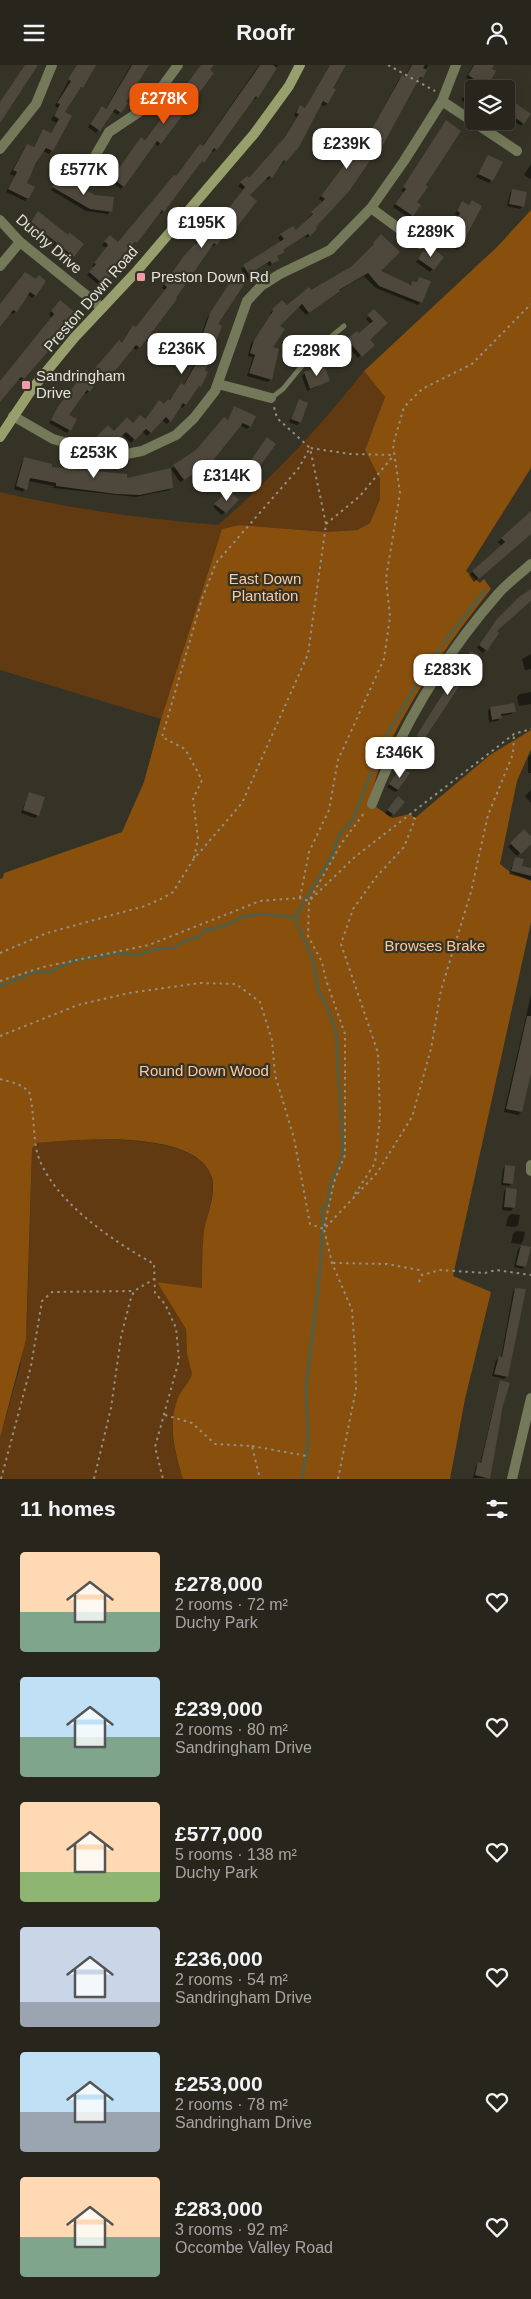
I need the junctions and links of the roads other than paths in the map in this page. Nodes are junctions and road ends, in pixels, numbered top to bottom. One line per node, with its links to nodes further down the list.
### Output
1 (52, 65): 6 (street)
2 (178, 65): 8 (street)
3 (300, 65): 14 (street, Preston Down Road)
4 (456, 65): 5 (street)
5 (443, 98): 7 (street); 9 (street)
6 (0, 149)
7 (517, 151)
8 (91, 163)
9 (371, 208): 12 (street); 16 (street)
10 (0, 220): 11 (street, Duchy Drive)
11 (20, 242): 13 (street); 14 (street, Duchy Drive)
12 (420, 244)
13 (0, 266)
14 (102, 308): 18 (street, Preston Down Road)
15 (344, 326): 17 (lane)
16 (218, 384): 17 (street); 18 (street)
17 (271, 398)
18 (13, 416): 19 (street, Preston Down Road)
19 (0, 437)
20 (531, 565): 21 (street)
21 (372, 804)
22 (531, 1165): 23 (street)
23 (531, 1171)
24 (531, 1398): 25 (street)
25 (512, 1479)

